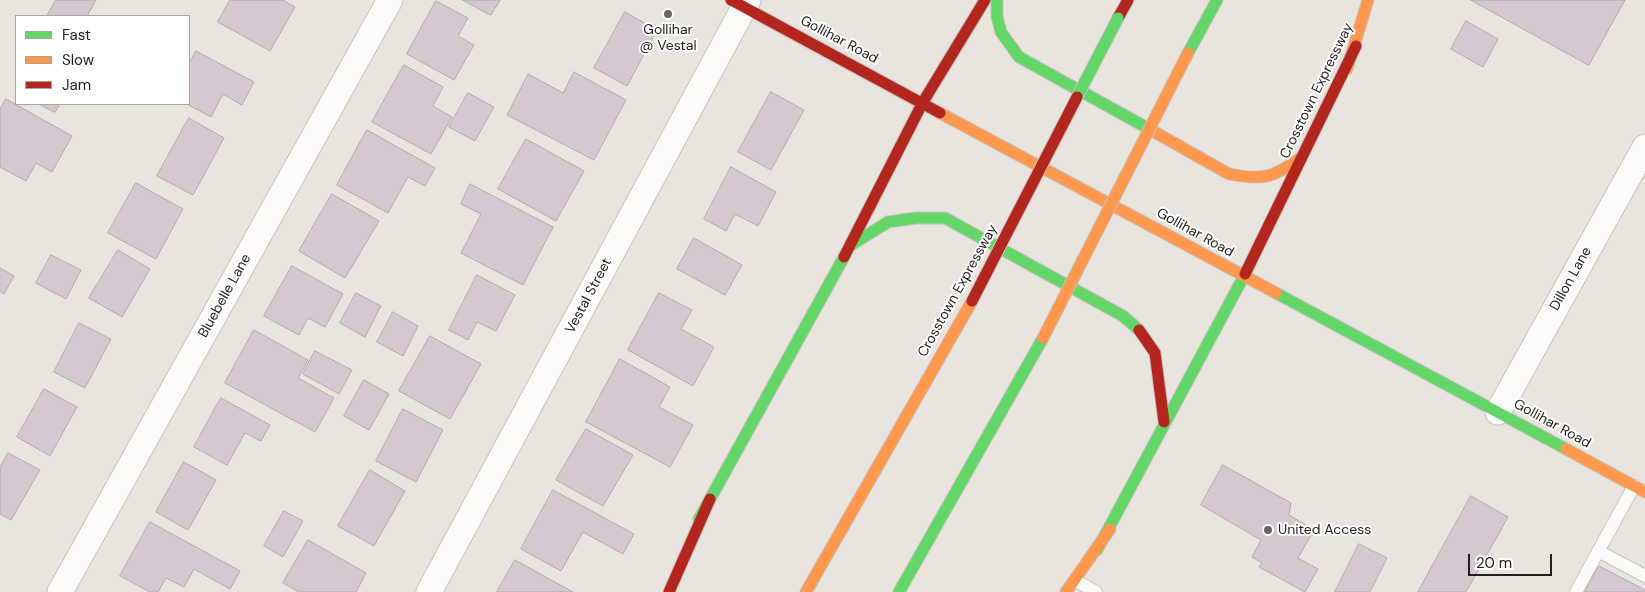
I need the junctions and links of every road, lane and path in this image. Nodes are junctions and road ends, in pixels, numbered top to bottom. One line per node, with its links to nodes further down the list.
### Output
1 (390, 0): 23 (street, Bluebelle Lane)
2 (985, 0): 10 (main road)
3 (997, 0): 12 (main road)
4 (1128, 0): 27 (main road, Crosstown Expressway, bridge)
5 (1217, 0): 28 (main road, bridge)
6 (1368, 0): 9 (main road)
7 (1376, 0): 9 (main road, Crosstown Expressway)
8 (741, 2): 10 (main road, Gollihar Road); 24 (street, Vestal Street)
9 (1347, 69): 12 (main road, Crosstown Expressway)
10 (923, 102): 13 (main road); 14 (main road, Gollihar Road)
11 (1645, 147): 15 (street, Dillon Lane)
12 (1302, 157): 14 (main road, Crosstown Expressway)
13 (851, 245): 16 (main road); 18 (main road)
14 (1244, 277): 15 (main road, Gollihar Road); 16 (main road, Crosstown Expressway)
15 (1498, 412): 17 (main road, Gollihar Road)
16 (1164, 422): 19 (main road, Crosstown Expressway)
17 (1640, 489): 20 (lane)
18 (710, 499): 25 (main road); 26 (main road)
19 (1110, 529): 22 (main road, Crosstown Expressway); 29 (main road)
20 (1598, 551): 21 (lane); 31 (lane)
21 (1645, 576)
22 (1075, 587): 30 (lane)
23 (60, 592)
24 (429, 592)
25 (658, 592)
26 (670, 592)
27 (806, 592)
28 (899, 592)
29 (1066, 592)
30 (1096, 592)
31 (1576, 592)

